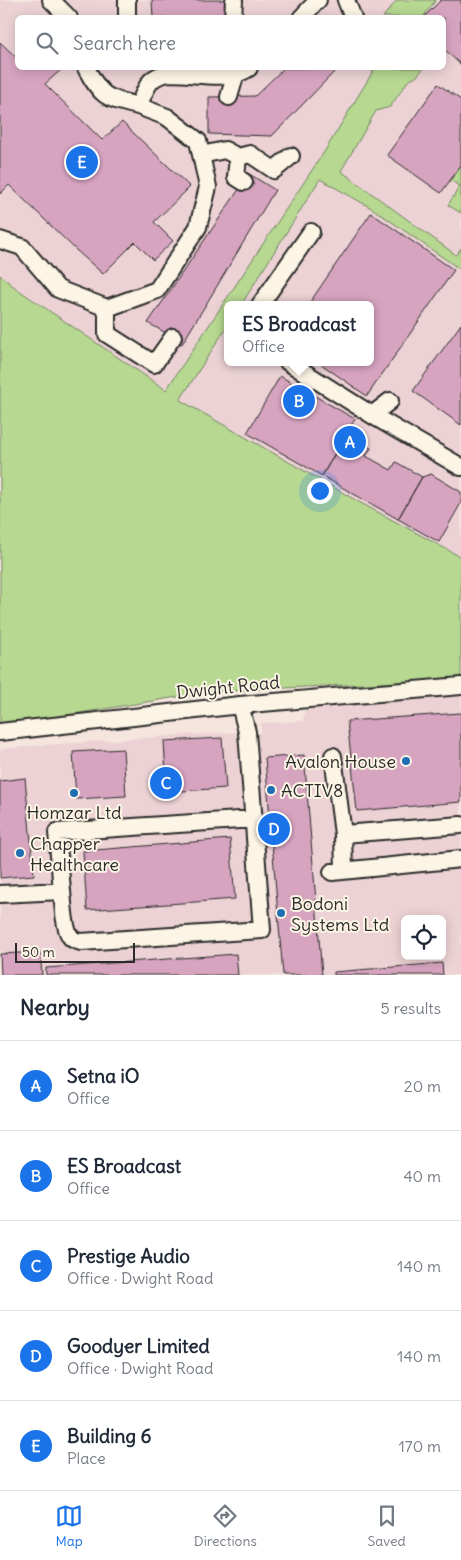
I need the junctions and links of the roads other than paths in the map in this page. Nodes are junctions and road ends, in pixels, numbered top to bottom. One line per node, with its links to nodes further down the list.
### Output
1 (51, 0): 6 (street)
2 (127, 0): 7 (street)
3 (234, 0): 8 (street)
4 (318, 0): 9 (street)
5 (346, 0): 10 (street)
6 (66, 15)
7 (126, 15)
8 (233, 15)
9 (304, 15)
10 (352, 15)
11 (87, 70): 16 (street)
12 (242, 70): 14 (street)
13 (243, 70): 15 (street)
14 (149, 73): 16 (street)
15 (229, 97)
16 (138, 106): 17 (street)
17 (201, 155): 19 (street); 24 (street)
18 (291, 156): 19 (street)
19 (238, 157): 20 (street)
20 (244, 182)
21 (311, 232): 23 (street)
22 (0, 240): 24 (street)
23 (263, 301)
24 (107, 308): 25 (street)
25 (173, 337)
26 (294, 366): 28 (street)
27 (390, 401): 28 (street)
28 (372, 415): 29 (street)
29 (461, 467)
30 (461, 686): 31 (street, Dwight Road)
31 (240, 705): 32 (street, Dwight Road); 34 (street)
32 (0, 732)
33 (333, 756): 36 (street)
34 (254, 819): 38 (street); 38 (street)
35 (461, 825): 36 (street)
36 (343, 834): 37 (street)
37 (461, 860)
38 (62, 891): 39 (street)
39 (0, 894)

